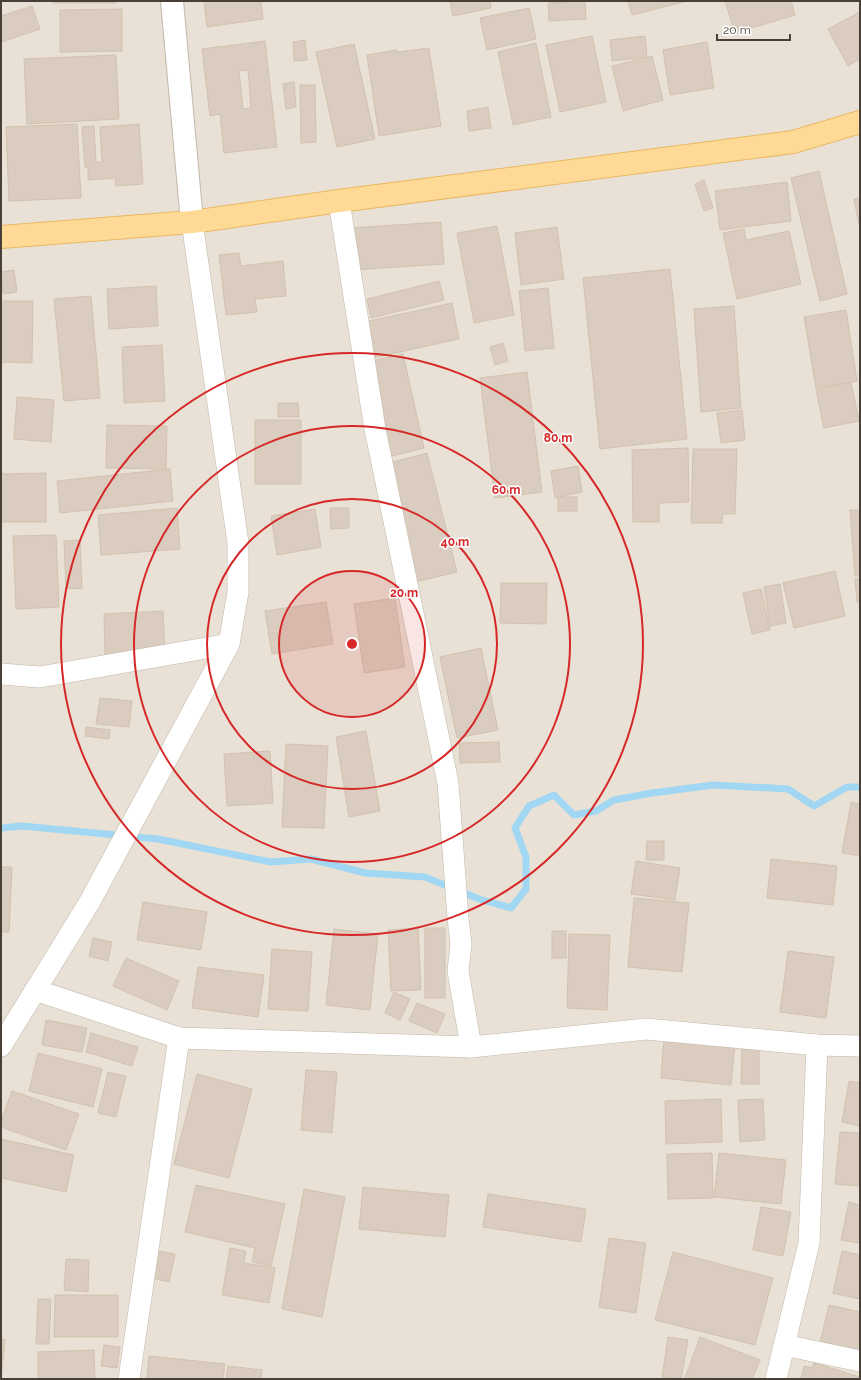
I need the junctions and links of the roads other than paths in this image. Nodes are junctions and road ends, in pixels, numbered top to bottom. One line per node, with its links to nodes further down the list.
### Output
1 (172, 1): 4 (street)
2 (860, 122): 3 (main road)
3 (339, 201): 4 (main road); 13 (street)
4 (192, 222): 5 (main road); 6 (street)
5 (1, 237)
6 (229, 644): 7 (street); 8 (street)
7 (1, 674)
8 (35, 990): 9 (street); 11 (street)
9 (179, 1038): 13 (street); 16 (street)
10 (817, 1045): 12 (street); 13 (street); 14 (street)
11 (1, 1046)
12 (860, 1046)
13 (471, 1047)
14 (784, 1345): 15 (street); 17 (street)
15 (860, 1361)
16 (129, 1379)
17 (776, 1379)

